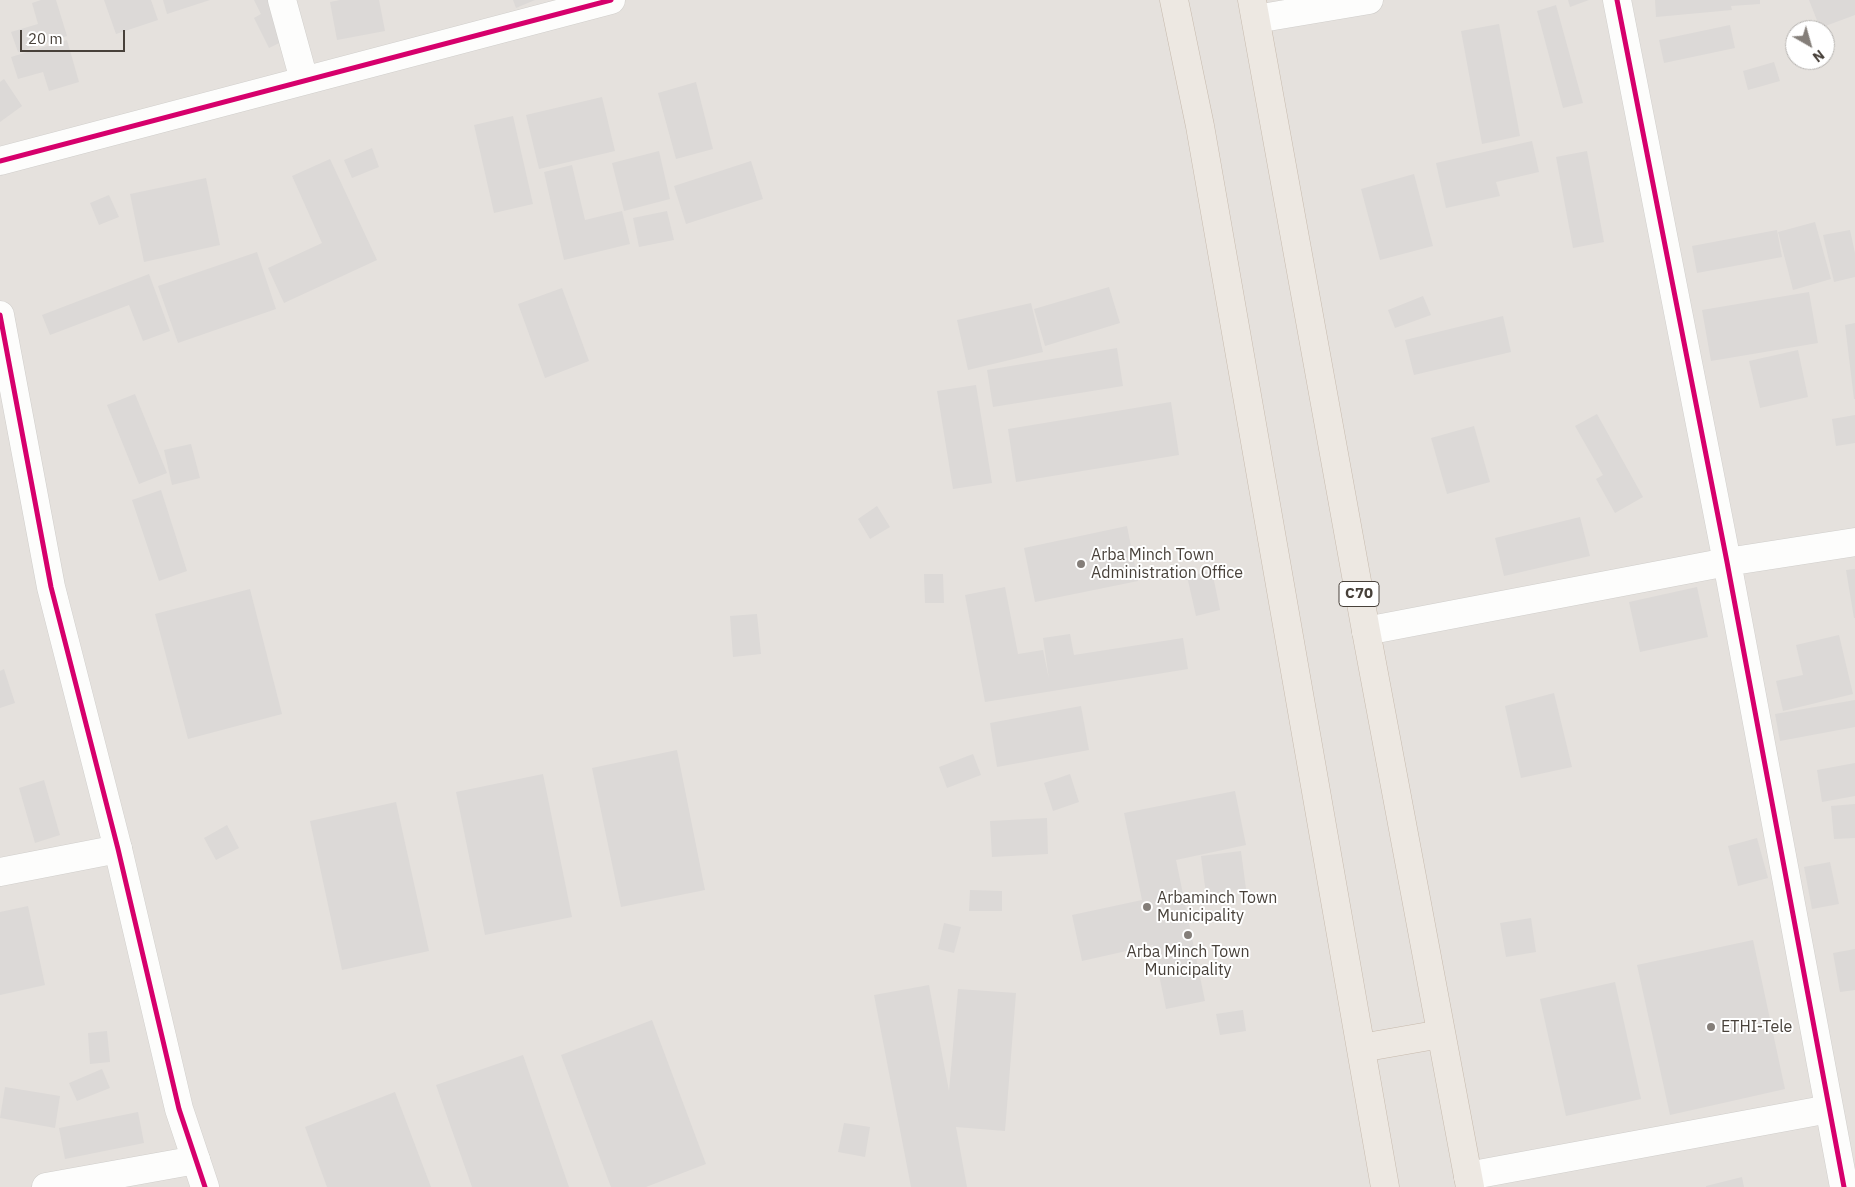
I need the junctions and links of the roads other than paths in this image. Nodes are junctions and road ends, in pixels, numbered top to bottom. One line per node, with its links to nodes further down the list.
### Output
1 (282, 0): 7 (street)
2 (611, 0): 7 (street)
3 (1174, 0): 16 (highway)
4 (1368, 0): 6 (street)
5 (1617, 0): 11 (street)
6 (1254, 9): 12 (highway, C70)
7 (304, 80): 8 (street)
8 (0, 161)
9 (0, 315): 13 (street)
10 (1855, 542): 11 (street)
11 (1727, 562): 12 (street); 17 (street)
12 (1366, 631): 15 (highway, C70)
13 (118, 849): 14 (street); 18 (street)
14 (0, 872)
15 (1441, 1034): 16 (highway); 19 (highway, C70)
16 (1361, 1048): 22 (highway)
17 (1829, 1109): 19 (street); 23 (street)
18 (196, 1160): 20 (street); 21 (street)
19 (1469, 1182)
20 (46, 1187)
21 (205, 1187)
22 (1385, 1187)
23 (1844, 1187)

